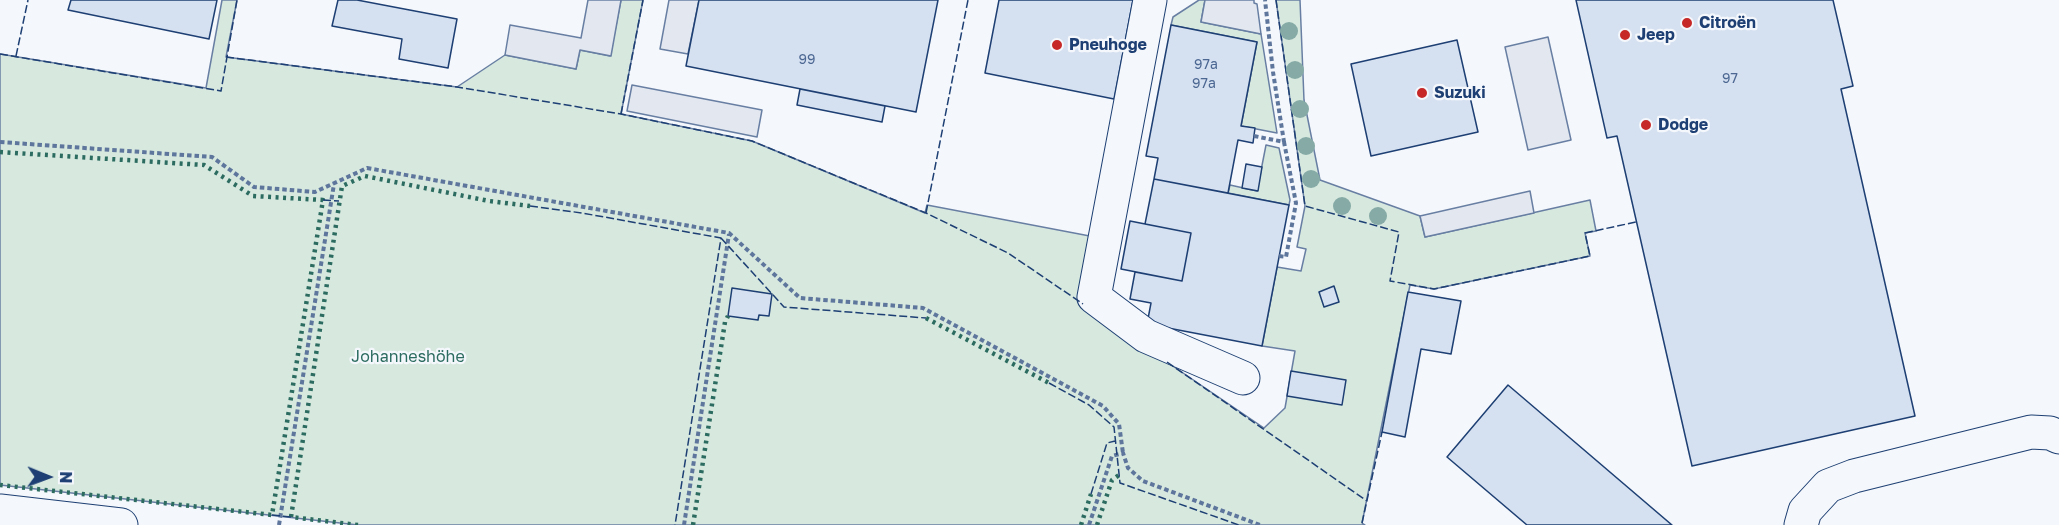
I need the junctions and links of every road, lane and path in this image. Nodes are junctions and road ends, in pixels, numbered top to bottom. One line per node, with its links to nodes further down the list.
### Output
1 (1150, 0): 9 (lane)
2 (1265, 0): 5 (path)
3 (1254, 136): 5 (path)
4 (0, 142): 6 (path)
5 (1284, 142): 8 (path)
6 (334, 184): 7 (path); 14 (path)
7 (729, 233): 11 (path); 15 (path)
8 (1279, 255)
9 (1243, 378)
10 (2059, 437): 18 (lane)
11 (1123, 453): 16 (path); 17 (path)
12 (0, 511): 13 (lane)
13 (121, 525)
14 (279, 525)
15 (684, 525)
16 (1089, 525)
17 (1260, 525)
18 (1801, 525)

